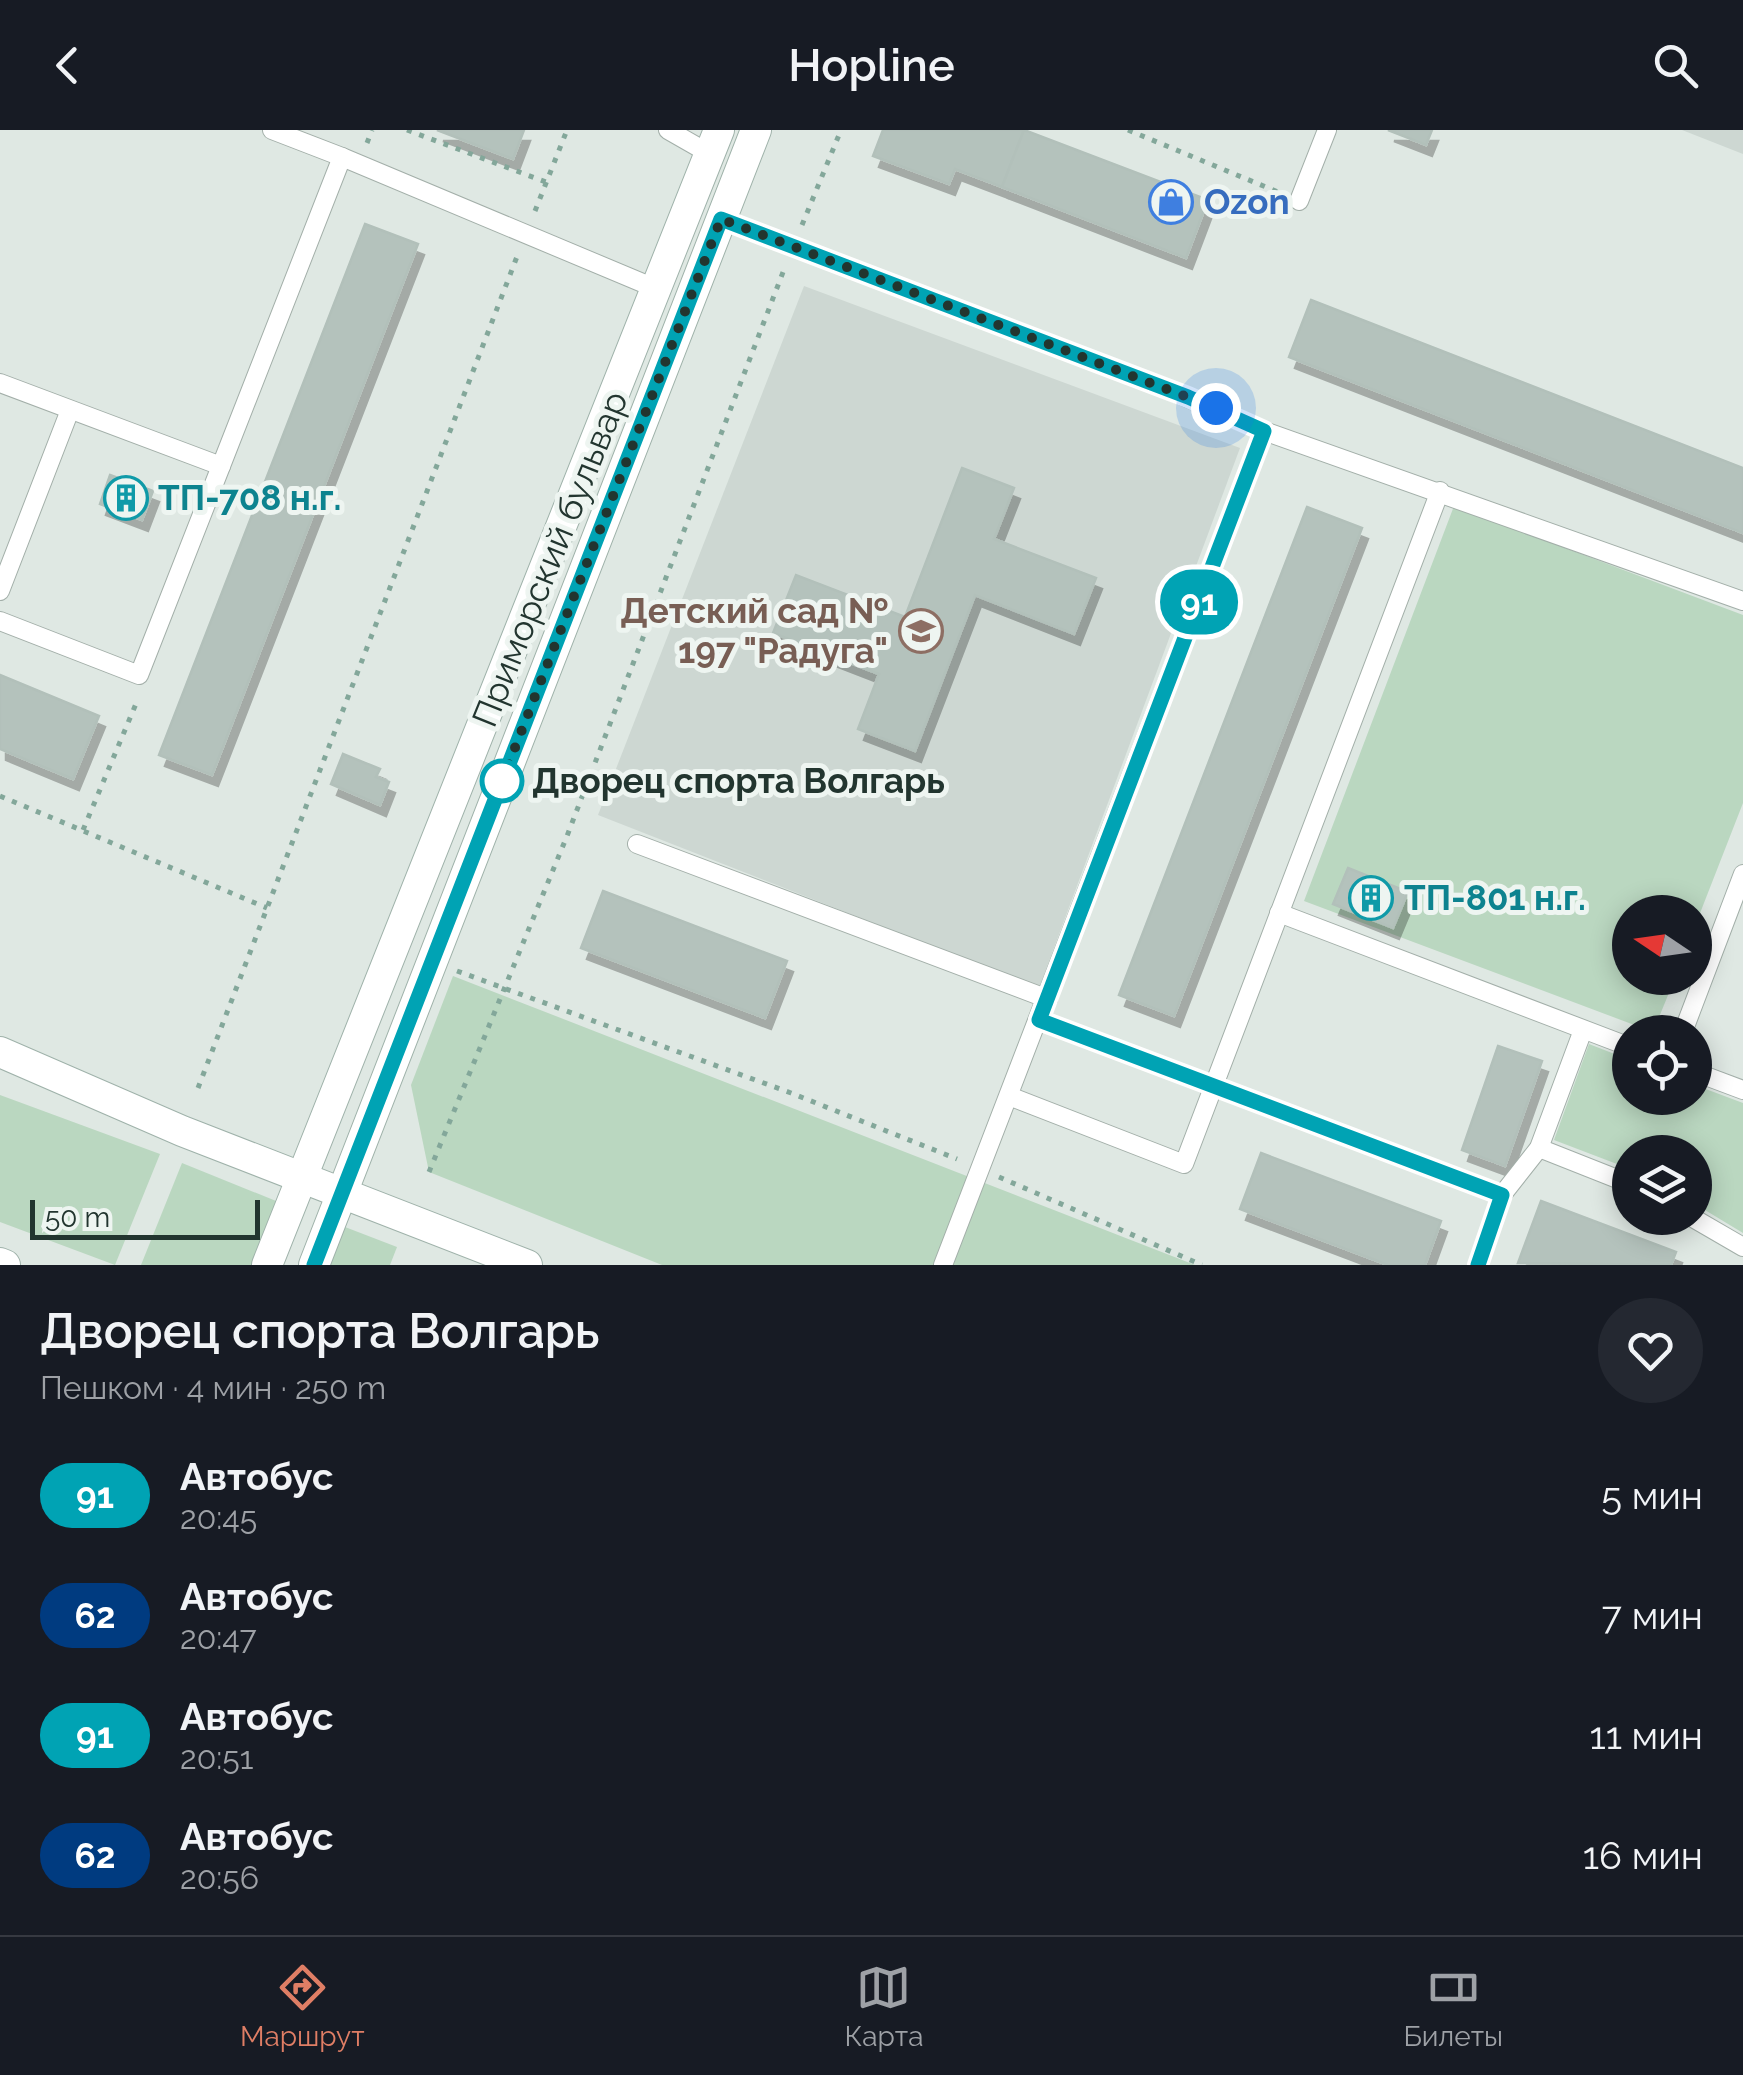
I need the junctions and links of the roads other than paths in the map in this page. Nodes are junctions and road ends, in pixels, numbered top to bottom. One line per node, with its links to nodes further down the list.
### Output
1 (272, 130): 6 (lane)
2 (668, 130): 5 (lane)
3 (756, 130): 8 (main road)
4 (1327, 130): 7 (lane)
5 (714, 142): 9 (main road, Приморский бульвар)
6 (342, 157): 9 (lane); 13 (lane)
7 (1299, 201)
8 (721, 219): 12 (lane); 34 (main road)
9 (657, 290): 32 (main road, Приморский бульвар)
10 (0, 383): 11 (lane)
11 (70, 410): 13 (lane); 15 (lane)
12 (1264, 431): 14 (lane); 21 (lane)
13 (221, 466): 17 (lane)
14 (1440, 491): 16 (lane); 20 (lane)
15 (0, 591)
16 (1743, 601)
17 (0, 621)
18 (638, 844): 21 (lane)
19 (1743, 874): 22 (lane)
20 (1279, 913): 24 (lane); 28 (lane)
21 (1048, 998): 23 (lane)
22 (1689, 1015)
23 (1039, 1020): 28 (lane); 30 (lane)
24 (1583, 1030): 25 (lane); 31 (lane)
25 (1612, 1040)
26 (0, 1052): 32 (main road)
27 (1712, 1078): 29 (lane)
28 (1213, 1086): 30 (lane); 35 (lane)
29 (1743, 1090)
30 (1009, 1096): 41 (lane)
31 (1539, 1148): 33 (lane); 35 (lane)
32 (302, 1177): 34 (main road); 38 (main road, Приморский бульвар)
33 (1612, 1177)
34 (342, 1193): 39 (main road); 40 (main road)
35 (1502, 1195): 42 (lane)
36 (1712, 1229): 37 (lane)
37 (1743, 1247)
38 (267, 1265)
39 (314, 1265)
40 (527, 1265)
41 (943, 1265)
42 (1478, 1265)

